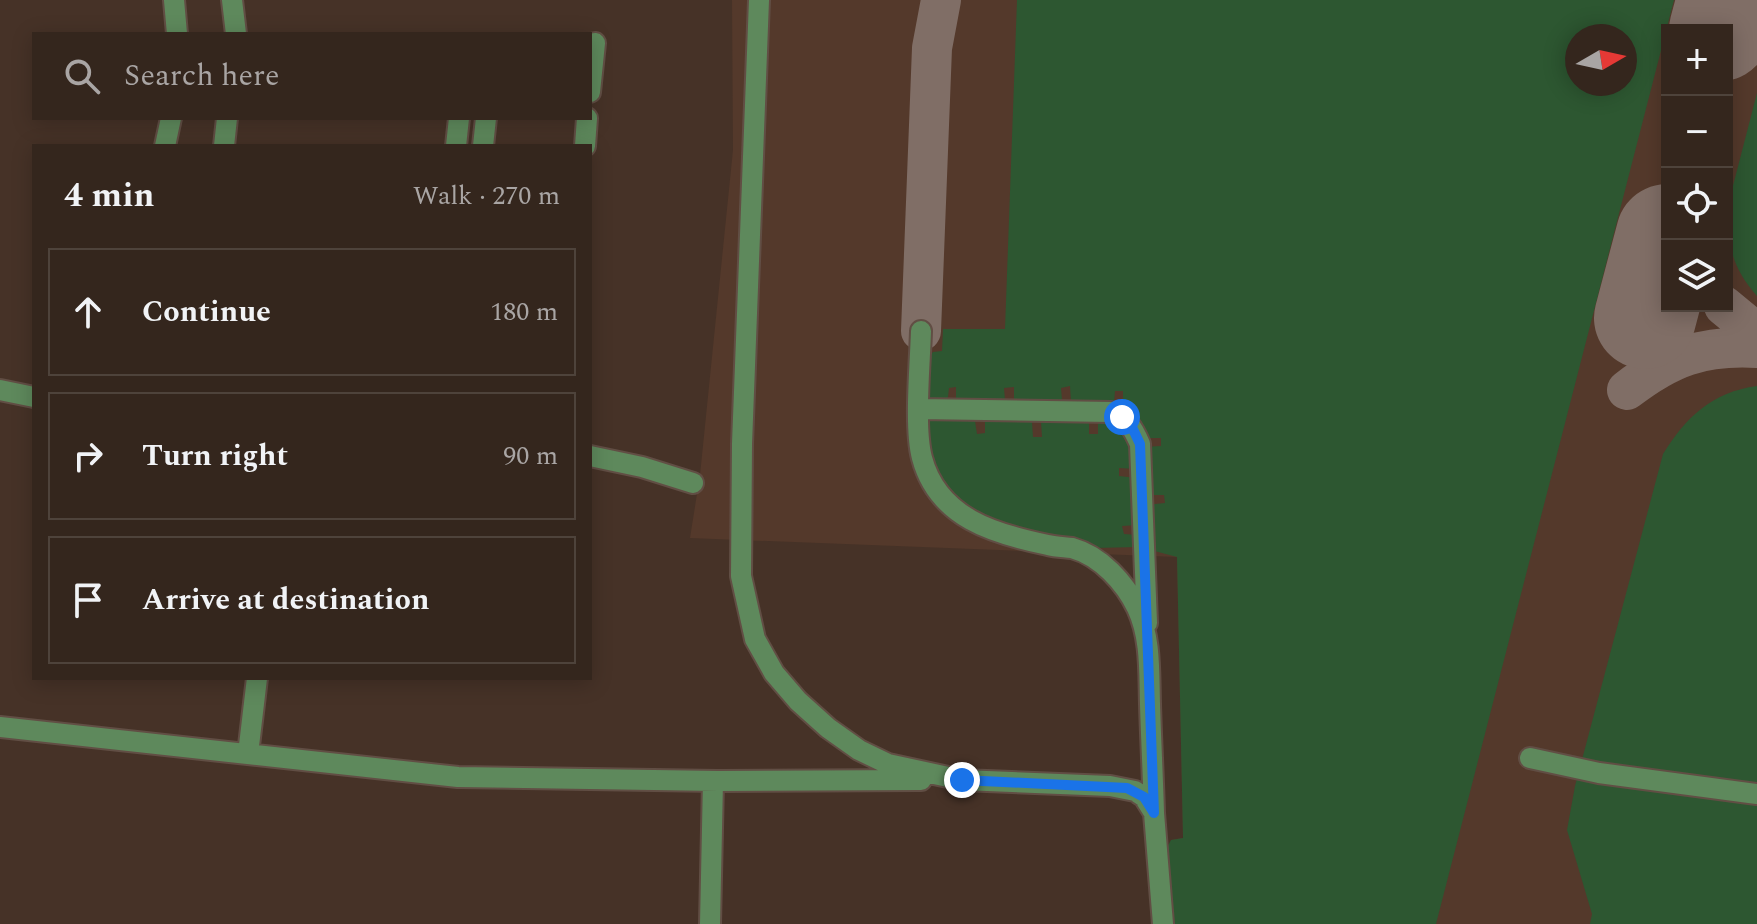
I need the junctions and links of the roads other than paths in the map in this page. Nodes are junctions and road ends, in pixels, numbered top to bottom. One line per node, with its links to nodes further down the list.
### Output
1 (174, 0): 4 (street)
2 (232, 0): 5 (street)
3 (759, 0): 31 (street)
4 (177, 32)
5 (236, 32)
6 (595, 43): 7 (street)
7 (592, 72)
8 (171, 120): 13 (street)
9 (227, 120): 14 (street)
10 (459, 120): 15 (street)
11 (486, 120): 16 (street)
12 (587, 120): 17 (street)
13 (165, 144)
14 (224, 144)
15 (456, 144)
16 (483, 144)
17 (585, 144)
18 (921, 331): 21 (street)
19 (0, 390): 20 (street)
20 (32, 397)
21 (919, 409): 24 (street); 24 (street)
22 (592, 456): 23 (street)
23 (693, 483)
24 (1147, 637): 34 (street)
25 (257, 680): 29 (street)
26 (0, 727): 27 (street)
27 (28, 730): 28 (street); 29 (street)
28 (0, 743)
29 (248, 754): 32 (street)
30 (1530, 758): 33 (street)
31 (962, 780): 32 (street); 34 (street)
32 (713, 781): 35 (street)
33 (1757, 794)
34 (1154, 813): 36 (street)
35 (710, 924)
36 (1163, 924)

